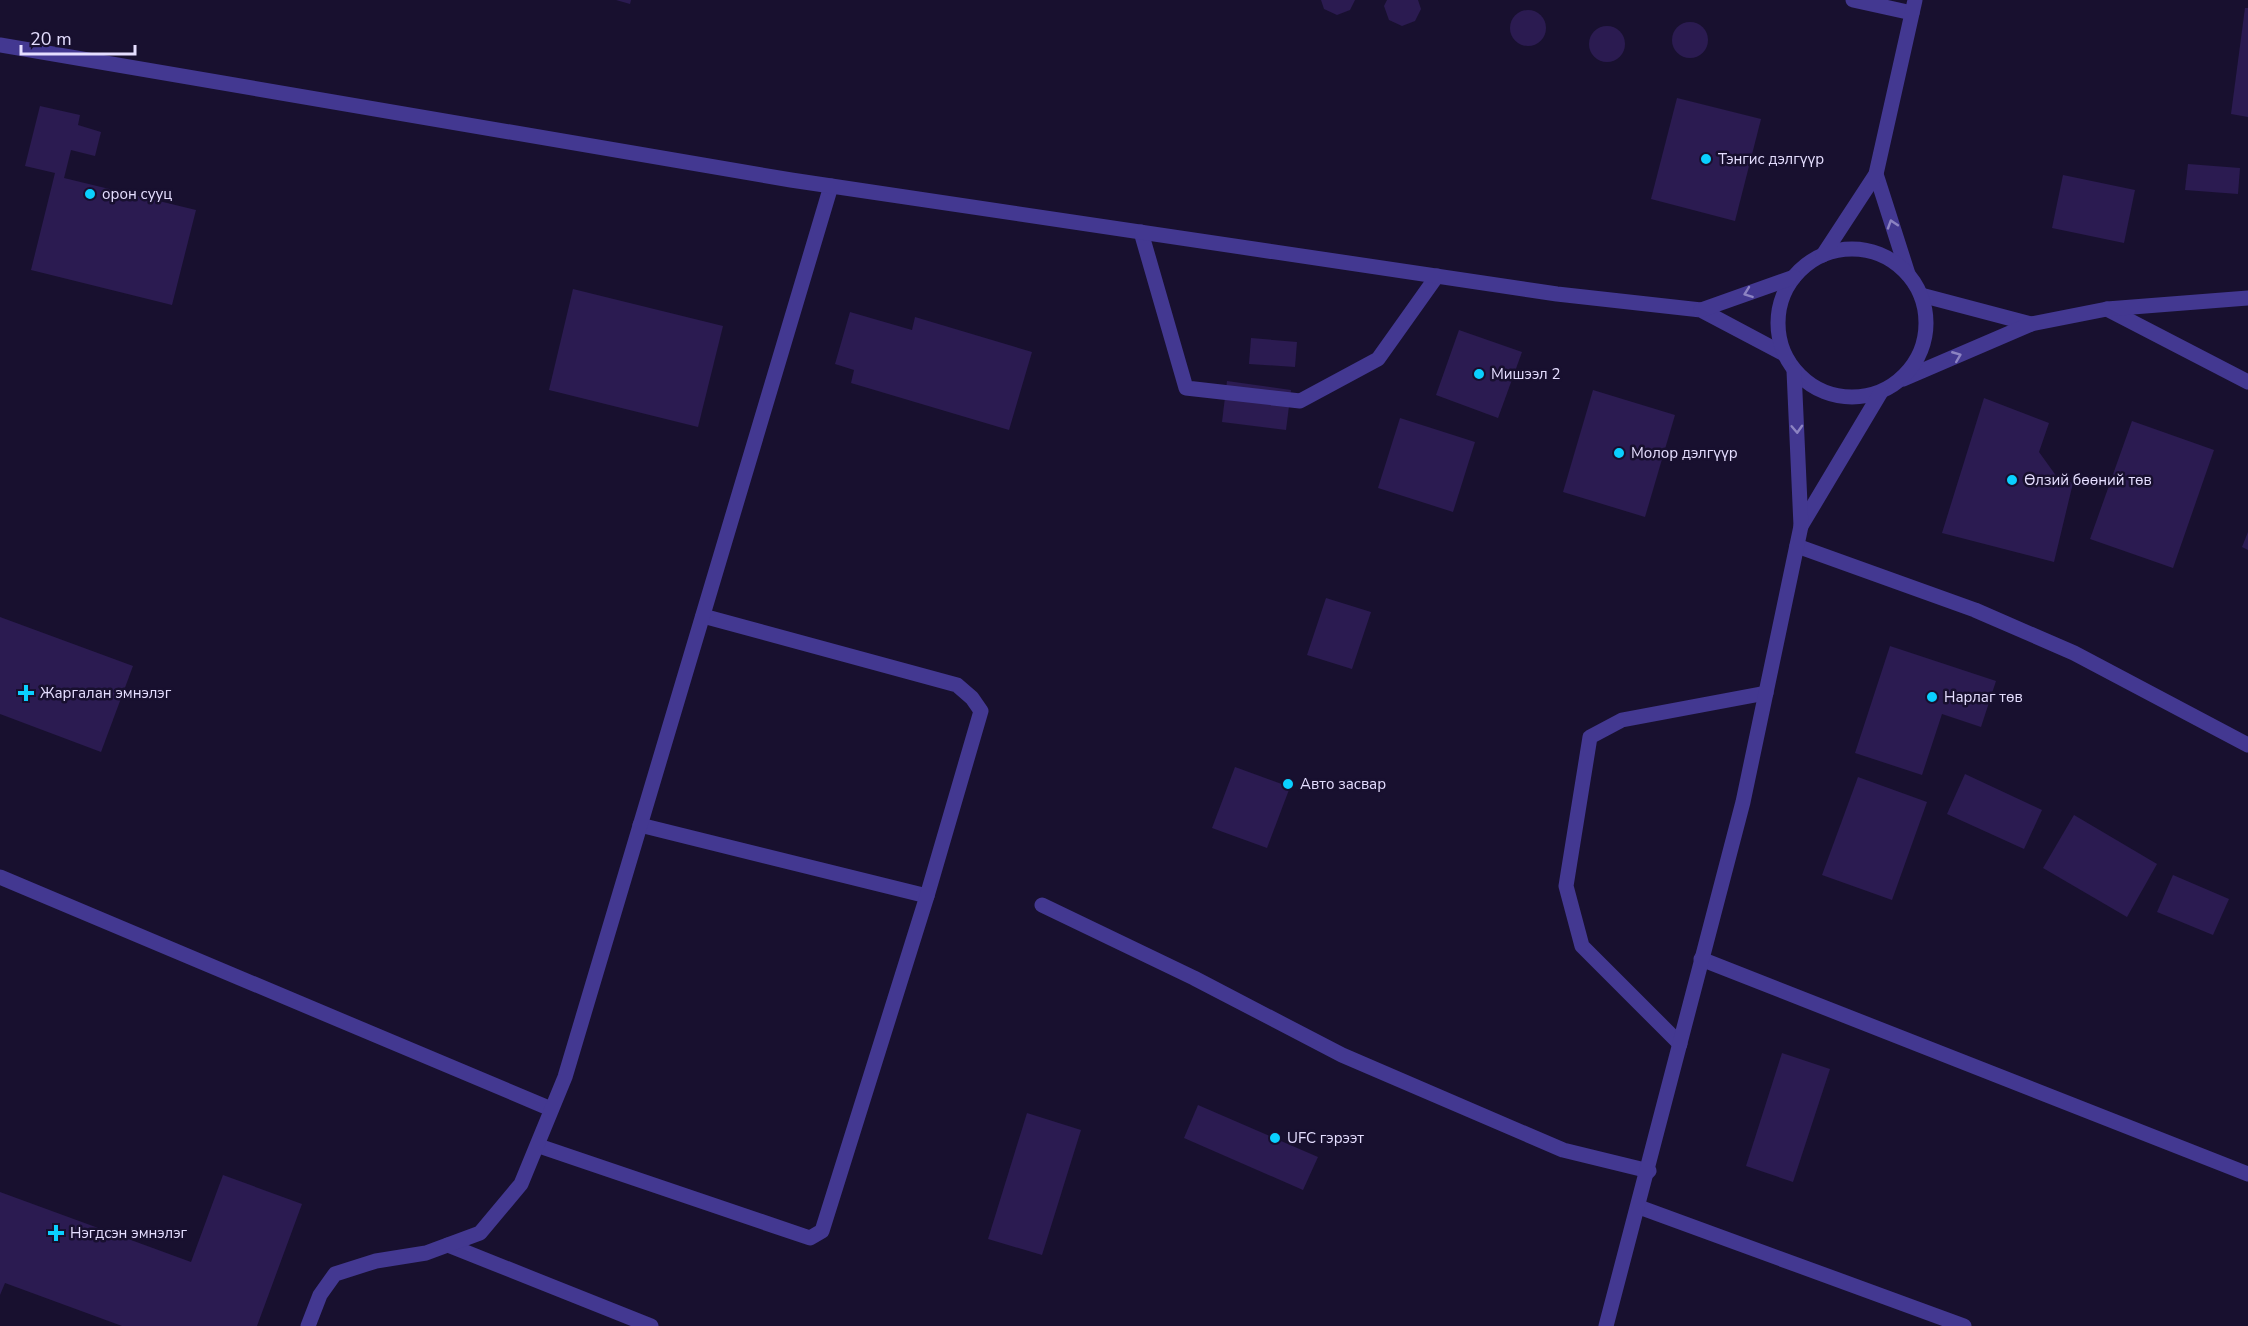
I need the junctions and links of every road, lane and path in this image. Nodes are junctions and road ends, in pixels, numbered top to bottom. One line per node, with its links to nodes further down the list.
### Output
1 (1854, 0): 2 (street)
2 (1914, 6): 4 (street)
3 (0, 45): 5 (street)
4 (1876, 174): 7 (street); 8 (street, one-way to 4)
5 (831, 186): 6 (street); 23 (street)
6 (1141, 232): 9 (street); 9 (street)
7 (1823, 255): 8 (street); 10 (street)
8 (1908, 274): 11 (street)
9 (1437, 276): 14 (street)
10 (1794, 276): 14 (street, one-way to 14); 16 (street)
11 (1921, 295): 15 (street); 18 (street)
12 (2248, 298): 13 (street)
13 (2107, 309): 15 (street); 19 (street)
14 (1701, 310): 16 (street)
15 (2031, 324): 18 (street, one-way to 15)
16 (1784, 354): 17 (street)
17 (1794, 371): 20 (street); 21 (street, one-way to 21)
18 (1903, 379): 20 (street)
19 (2248, 382)
20 (1881, 393): 21 (street)
21 (1801, 526): 22 (street)
22 (1797, 546): 24 (street); 25 (street)
23 (703, 615): 26 (street); 28 (street)
24 (1766, 693): 30 (street); 31 (street)
25 (2248, 745)
26 (640, 825): 28 (street); 32 (street)
27 (0, 877): 32 (street)
28 (927, 896): 33 (street)
29 (1042, 905): 34 (street)
30 (1701, 959): 31 (street); 35 (street)
31 (1680, 1044): 34 (street)
32 (551, 1109): 33 (street)
33 (539, 1146): 37 (street)
34 (1648, 1171): 36 (street)
35 (2248, 1174)
36 (1639, 1207): 40 (street); 41 (street)
37 (448, 1245): 38 (street); 39 (street)
38 (308, 1326)
39 (651, 1326)
40 (1606, 1326)
41 (1964, 1326)

